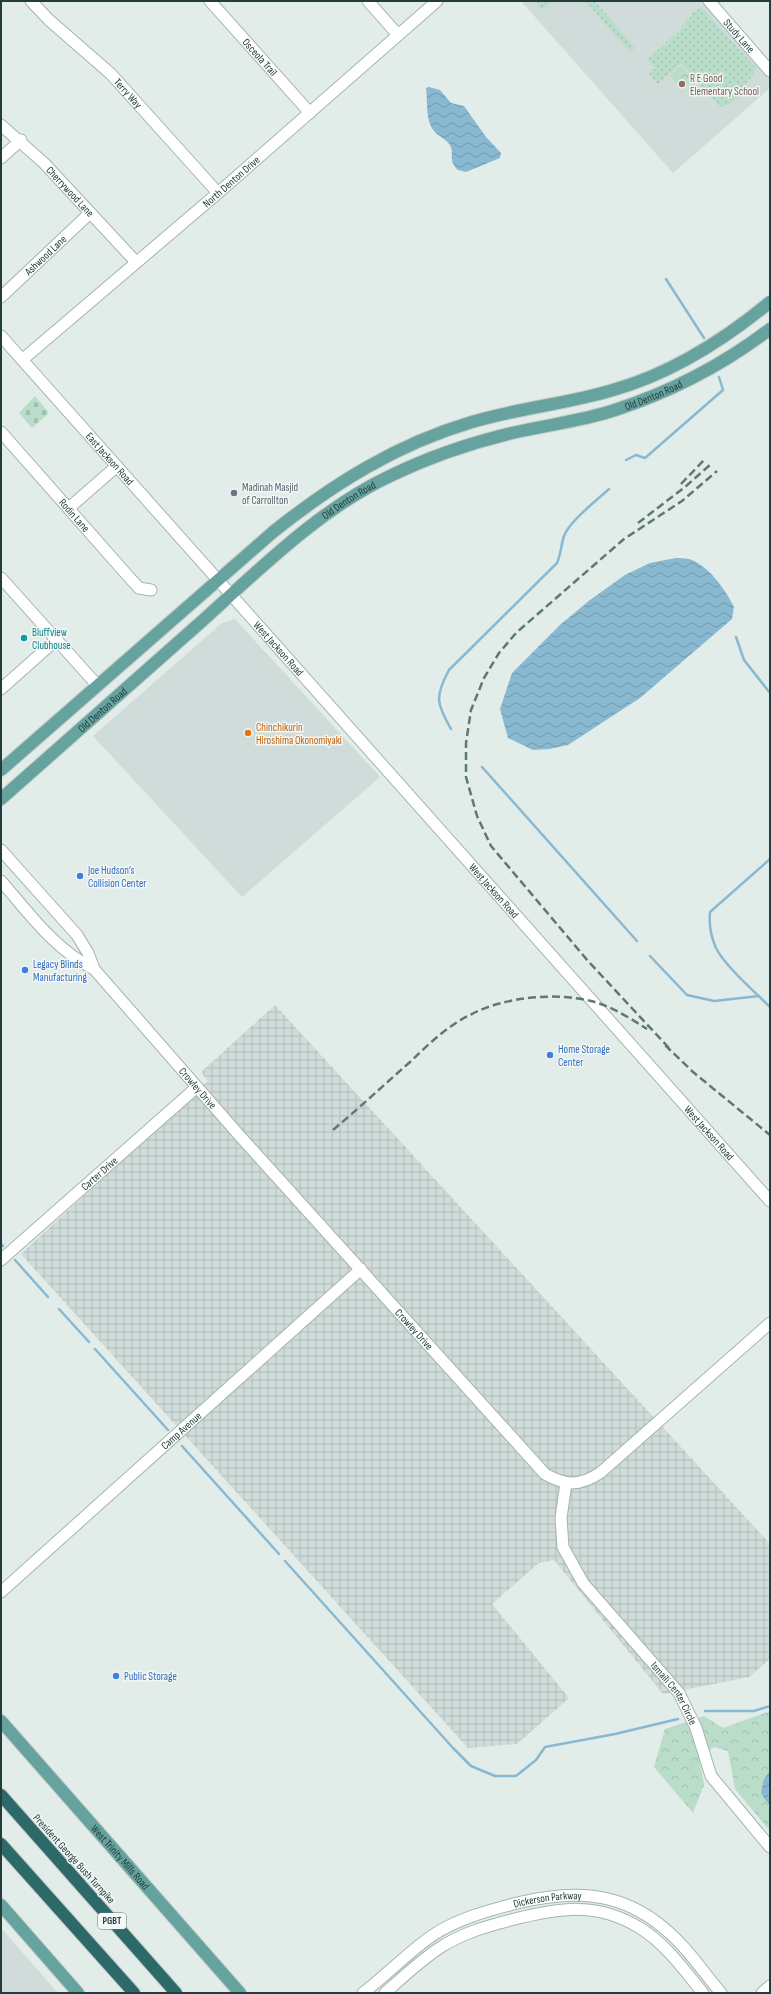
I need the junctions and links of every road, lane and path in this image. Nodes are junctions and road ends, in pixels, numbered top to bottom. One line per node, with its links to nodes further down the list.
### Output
1 (31, 1): 12 (street, Terry Way)
2 (210, 1): 8 (street, Osceola Trail)
3 (368, 1): 6 (street)
4 (437, 1): 6 (street, North Denton Drive)
5 (709, 1): 7 (street, Study Lane)
6 (398, 35): 8 (street, North Denton Drive)
7 (770, 71)
8 (310, 113): 12 (street, North Denton Drive)
9 (1, 125): 10 (street, Cherrywood Lane)
10 (20, 140): 11 (street); 13 (street, Cherrywood Lane)
11 (1, 158)
12 (218, 193): 14 (street, North Denton Drive)
13 (90, 213): 14 (street, Cherrywood Lane); 15 (street, Ashwood Lane)
14 (136, 262): 19 (street, North Denton Drive)
15 (1, 297)
16 (770, 302): 20 (main road, Old Denton Road)
17 (770, 329): 21 (main road, Old Denton Road)
18 (1, 336): 19 (street, East Jackson Road)
19 (22, 360): 23 (street, East Jackson Road)
20 (581, 398): 21 (main road); 26 (main road, Old Denton Road)
21 (585, 418): 28 (main road, Old Denton Road)
22 (2, 432): 24 (street, Rodin Lane)
23 (117, 466): 24 (street); 26 (street, East Jackson Road)
24 (69, 508): 27 (street, Rodin Lane)
25 (1, 578): 29 (street)
26 (218, 580): 28 (street, West Jackson Road); 30 (main road, Old Denton Road)
27 (151, 590)
28 (232, 595): 33 (main road, Old Denton Road); 38 (street, West Jackson Road)
29 (56, 640): 30 (street); 31 (street)
30 (98, 686): 32 (main road, Old Denton Road)
31 (1, 689)
32 (1, 770)
33 (1, 799)
34 (1, 850): 36 (street, Crowley Drive)
35 (1, 881): 36 (street, Crowley Drive)
36 (94, 970): 37 (street, Crowley Drive)
37 (197, 1087): 39 (street, Carter Drive); 40 (street, Crowley Drive)
38 (770, 1201)
39 (1, 1260)
40 (361, 1269): 42 (street, Crowley Drive); 43 (street, Camp Avenue)
41 (770, 1323): 42 (street, Crowley Drive)
42 (566, 1483): 47 (street, Ismaili Center Circle)
43 (1, 1592)
44 (1, 1721): 61 (main road, West Trinity Mills Road)
45 (1, 1796): 60 (highway, President George Bush Turnpike / PGBT)
46 (1, 1844): 59 (highway, PGBT)
47 (770, 1847)
48 (1, 1905): 58 (main road)
49 (501, 1907): 50 (street, Dickerson Parkway); 51 (street, Dickerson Parkway); 52 (street)
50 (634, 1909): 53 (street); 65 (street, Dickerson Parkway)
51 (474, 1915): 54 (street); 55 (street, Dickerson Parkway)
52 (507, 1921): 53 (street, Dickerson Parkway); 54 (street, Dickerson Parkway)
53 (627, 1921): 64 (street, Dickerson Parkway)
54 (480, 1928): 56 (street, Dickerson Parkway)
55 (434, 1935): 56 (street); 62 (street, Dickerson Parkway)
56 (441, 1947): 63 (street, Dickerson Parkway)
57 (770, 1986): 66 (street)
58 (78, 1993)
59 (134, 1993)
60 (176, 1993)
61 (240, 1993)
62 (363, 1993)
63 (385, 1993)
64 (704, 1993)
65 (721, 1993)
66 (762, 1993)

